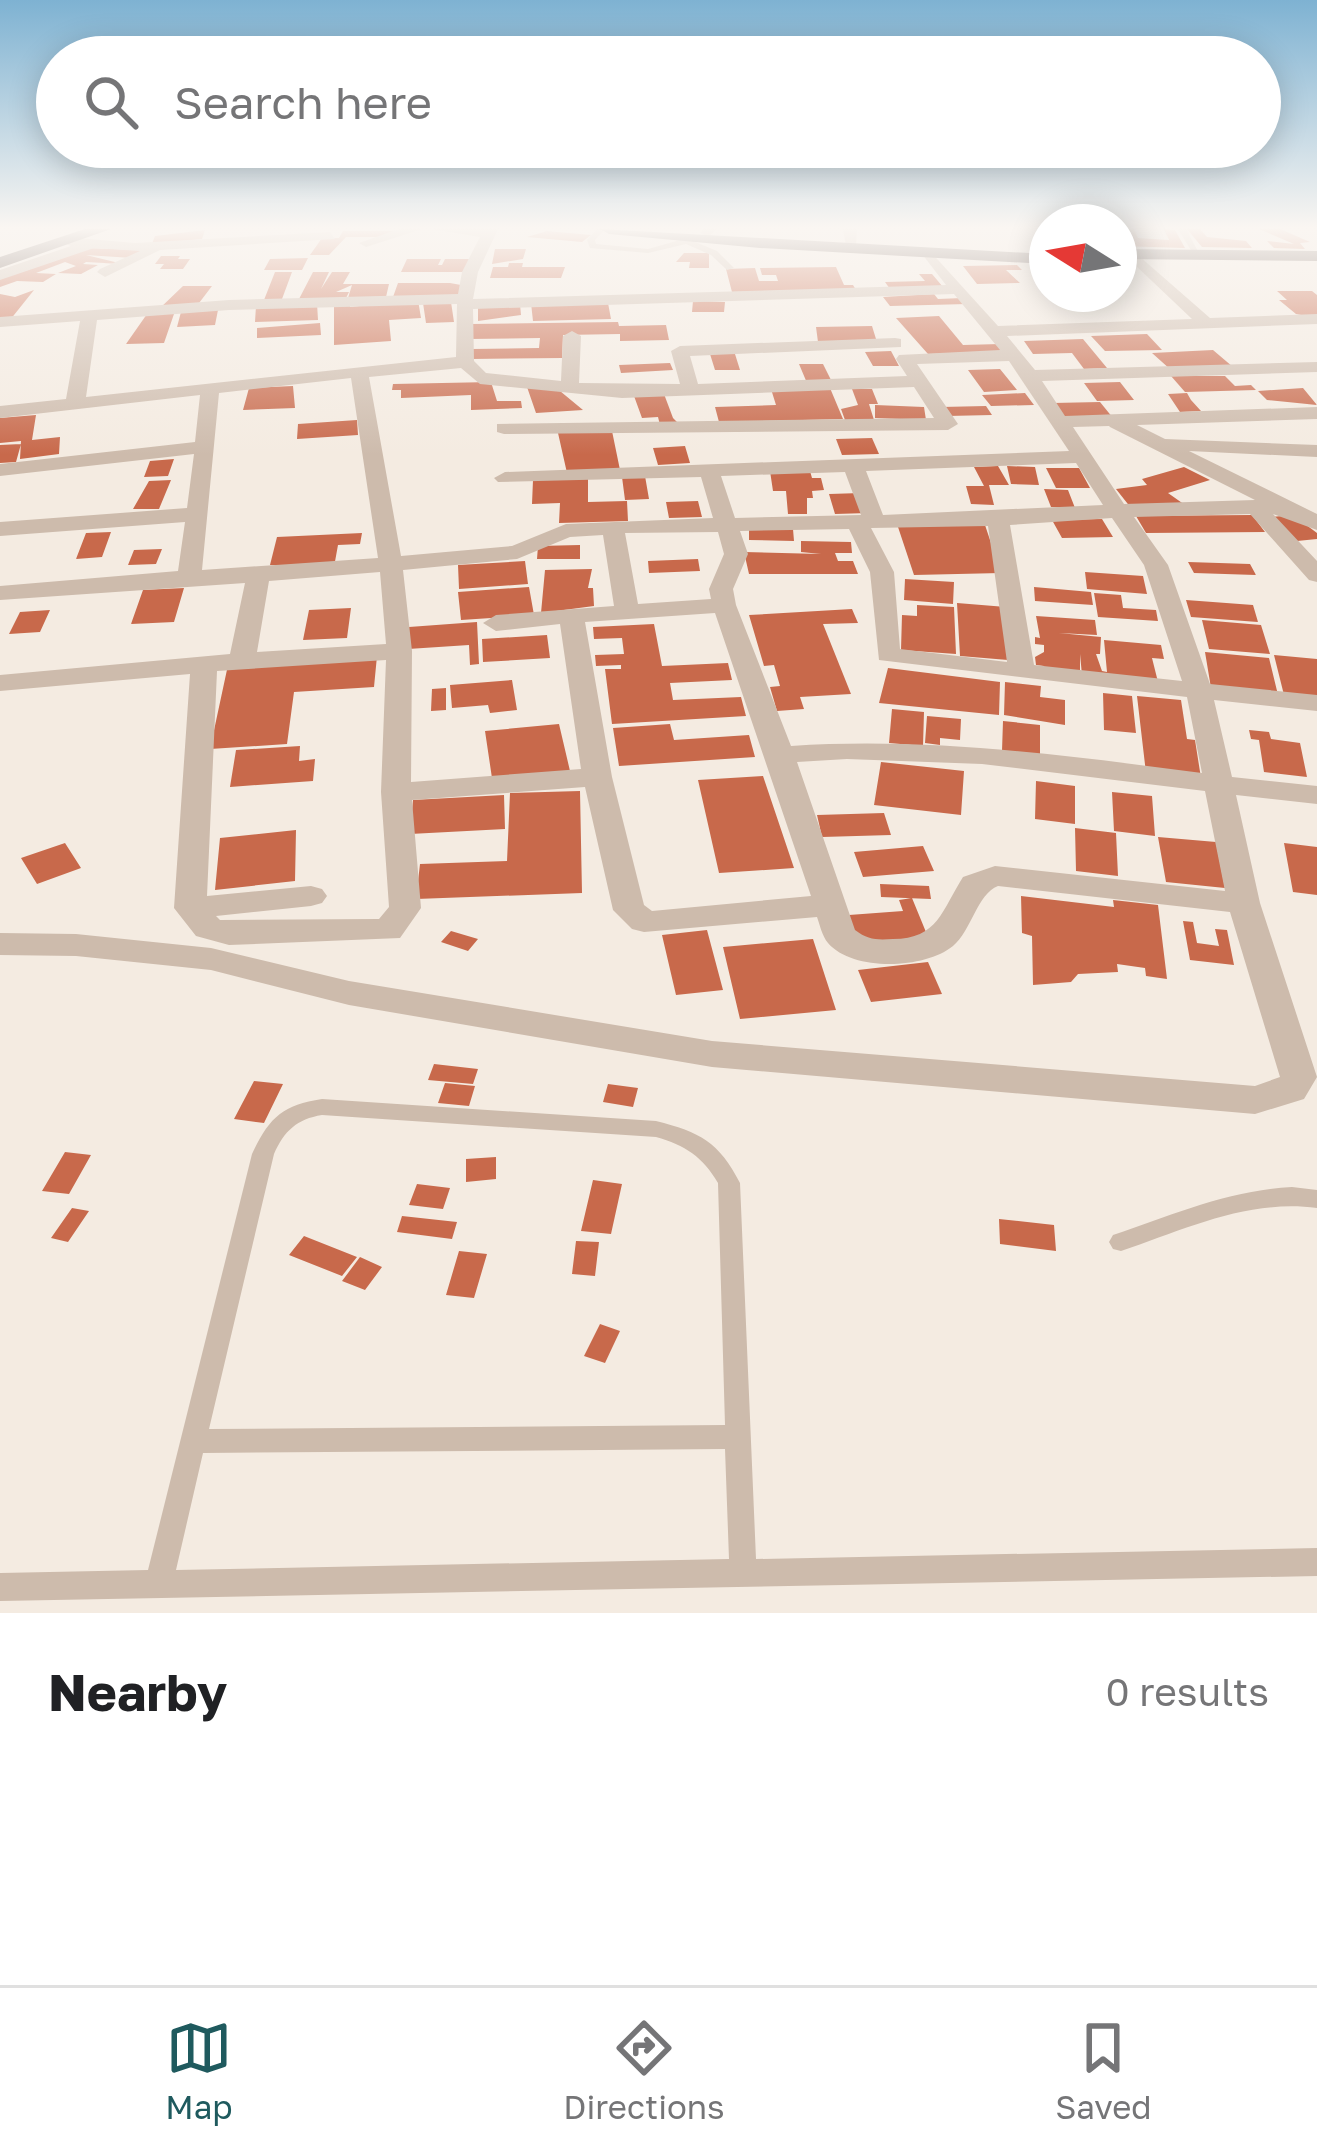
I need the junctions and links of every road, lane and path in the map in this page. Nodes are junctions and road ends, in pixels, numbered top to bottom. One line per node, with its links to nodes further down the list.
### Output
1 (272, 304): 7 (street)
2 (465, 304): 15 (street)
3 (869, 304): 6 (street)
4 (974, 304): 11 (street)
5 (1183, 304): 10 (street)
6 (873, 310)
7 (89, 318): 9 (street); 24 (street)
8 (1317, 320): 10 (street)
9 (0, 322)
10 (1205, 322): 11 (street)
11 (997, 331): 14 (street)
12 (572, 336): 21 (street)
13 (894, 343): 14 (street); 19 (street); 22 (street)
14 (1015, 355): 18 (street)
15 (465, 362): 17 (street); 21 (street)
16 (1317, 367): 18 (street)
17 (359, 372): 20 (street); 52 (street)
18 (1030, 376): 28 (street)
19 (920, 381): 22 (street); 29 (street)
20 (210, 388): 24 (street); 34 (street)
21 (570, 388): 23 (street)
22 (691, 390): 23 (street)
23 (611, 392): 30 (street)
24 (74, 404): 25 (street)
25 (0, 412)
26 (1317, 413): 27 (street)
27 (1112, 420): 28 (street); 32 (street)
28 (1062, 422): 36 (street)
29 (947, 424): 30 (street); 33 (street)
30 (627, 427): 31 (street); 40 (street)
31 (504, 428)
32 (1159, 444): 35 (street); 43 (street)
33 (962, 445)
34 (205, 447): 38 (street); 45 (street)
35 (1317, 451)
36 (1084, 457): 37 (street); 44 (street)
37 (853, 465): 39 (street); 47 (street)
38 (0, 470)
39 (709, 470): 40 (street); 48 (street)
40 (643, 472): 41 (street)
41 (505, 478)
42 (1317, 503): 43 (street)
43 (1270, 504): 44 (street); 49 (street); 54 (street)
44 (1118, 512): 46 (street); 66 (street)
45 (197, 514): 51 (street); 55 (street)
46 (998, 519): 47 (street); 64 (street)
47 (865, 521): 48 (street); 64 (street)
48 (726, 523): 50 (street); 57 (street)
49 (1317, 523)
50 (613, 527): 52 (street); 58 (street)
51 (0, 529)
52 (391, 567): 53 (street); 61 (street)
53 (258, 575): 55 (street); 62 (street)
54 (1317, 575)
55 (189, 577): 56 (street)
56 (0, 593)
57 (724, 605): 58 (street); 68 (street)
58 (627, 613): 59 (street)
59 (571, 616): 60 (street); 69 (street)
60 (496, 623)
61 (398, 651): 62 (street); 71 (street)
62 (242, 662): 63 (street)
63 (204, 664): 65 (street); 76 (street)
64 (1022, 672): 66 (street)
65 (0, 683)
66 (1199, 692): 67 (street); 70 (street)
67 (1317, 703)
68 (780, 755): 70 (street); 75 (street)
69 (598, 777): 71 (street); 75 (street)
70 (1220, 786): 72 (street); 74 (street)
71 (396, 792): 76 (street)
72 (1317, 796)
73 (311, 896): 76 (street)
74 (1244, 903): 75 (street); 77 (street)
75 (827, 905)
76 (190, 908)
77 (0, 944)
78 (1317, 1198): 79 (lane)
79 (1121, 1241)
80 (737, 1437): 81 (lane); 81 (lane); 83 (lane)
81 (193, 1441): 84 (lane)
82 (1317, 1562): 83 (lane)
83 (743, 1574): 84 (lane)
84 (159, 1582): 85 (lane)
85 (0, 1587)

